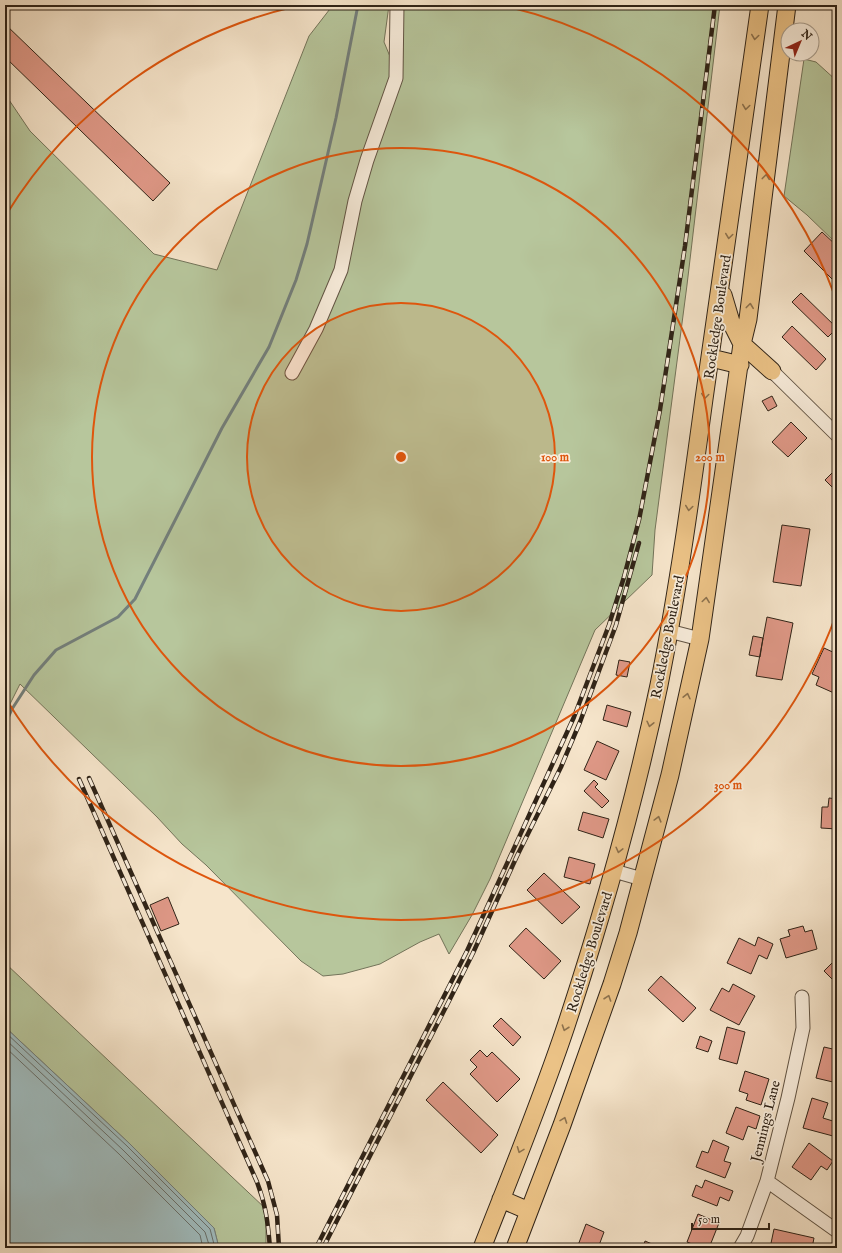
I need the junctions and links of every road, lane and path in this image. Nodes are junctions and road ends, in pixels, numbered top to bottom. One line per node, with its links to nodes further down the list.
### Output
1 (396, 5): 9 (street)
2 (760, 5): 4 (main road, Rockledge Boulevard, one-way to 4)
3 (788, 5): 5 (main road, Rockledge Boulevard, one-way to 3)
4 (721, 288): 5 (main road); 6 (main road, Rockledge Boulevard)
5 (742, 344): 7 (main road, Rockledge Boulevard); 8 (main road)
6 (711, 358): 7 (main road); 12 (main road, Rockledge Boulevard, one-way to 12)
7 (740, 365): 10 (main road, Rockledge Boulevard)
8 (772, 371): 10 (main road); 11 (street)
9 (292, 373)
10 (736, 390): 13 (main road, Rockledge Boulevard, one-way to 10)
11 (837, 435)
12 (669, 631): 13 (street); 14 (main road, Rockledge Boulevard, one-way to 14)
13 (700, 639): 15 (main road, Rockledge Boulevard, one-way to 13)
14 (614, 871): 15 (street); 18 (main road, Rockledge Boulevard, one-way to 18)
15 (642, 879): 19 (main road, Rockledge Boulevard, one-way to 15)
16 (802, 997): 17 (street, Jennings Lane)
17 (767, 1181): 20 (street); 23 (street, Jennings Lane)
18 (501, 1199): 19 (main road); 21 (main road, Rockledge Boulevard)
19 (529, 1211): 22 (main road, Rockledge Boulevard)
20 (837, 1231)
21 (482, 1248)
22 (515, 1248)
23 (740, 1248)

